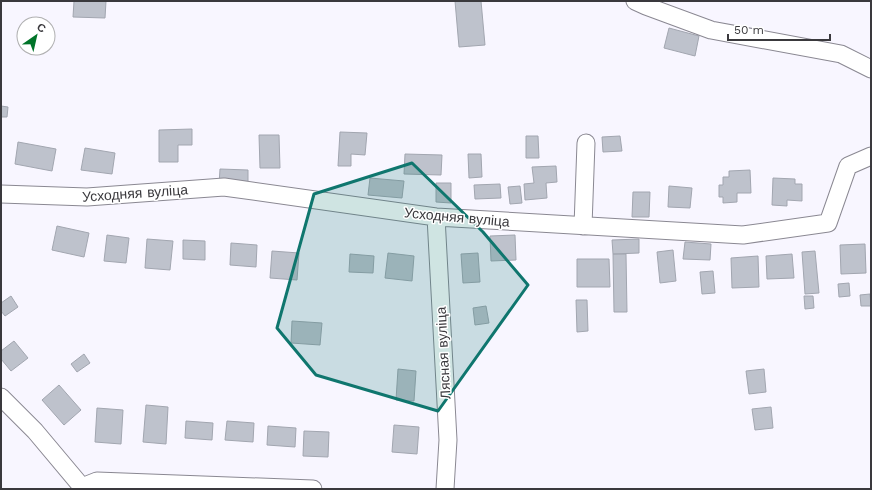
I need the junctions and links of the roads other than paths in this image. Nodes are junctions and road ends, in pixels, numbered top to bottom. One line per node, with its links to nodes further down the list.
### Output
1 (635, 1): 2 (street)
2 (871, 69)
3 (586, 143): 7 (street)
4 (871, 156): 7 (street, Усходняя вуліца)
5 (1, 194): 6 (street, Усходняя вуліца)
6 (436, 217): 7 (street, Усходняя вуліца); 11 (street, Лясная вуліца)
7 (583, 226)
8 (1, 397): 9 (street)
9 (82, 488): 10 (street)
10 (313, 489)
11 (445, 489)

